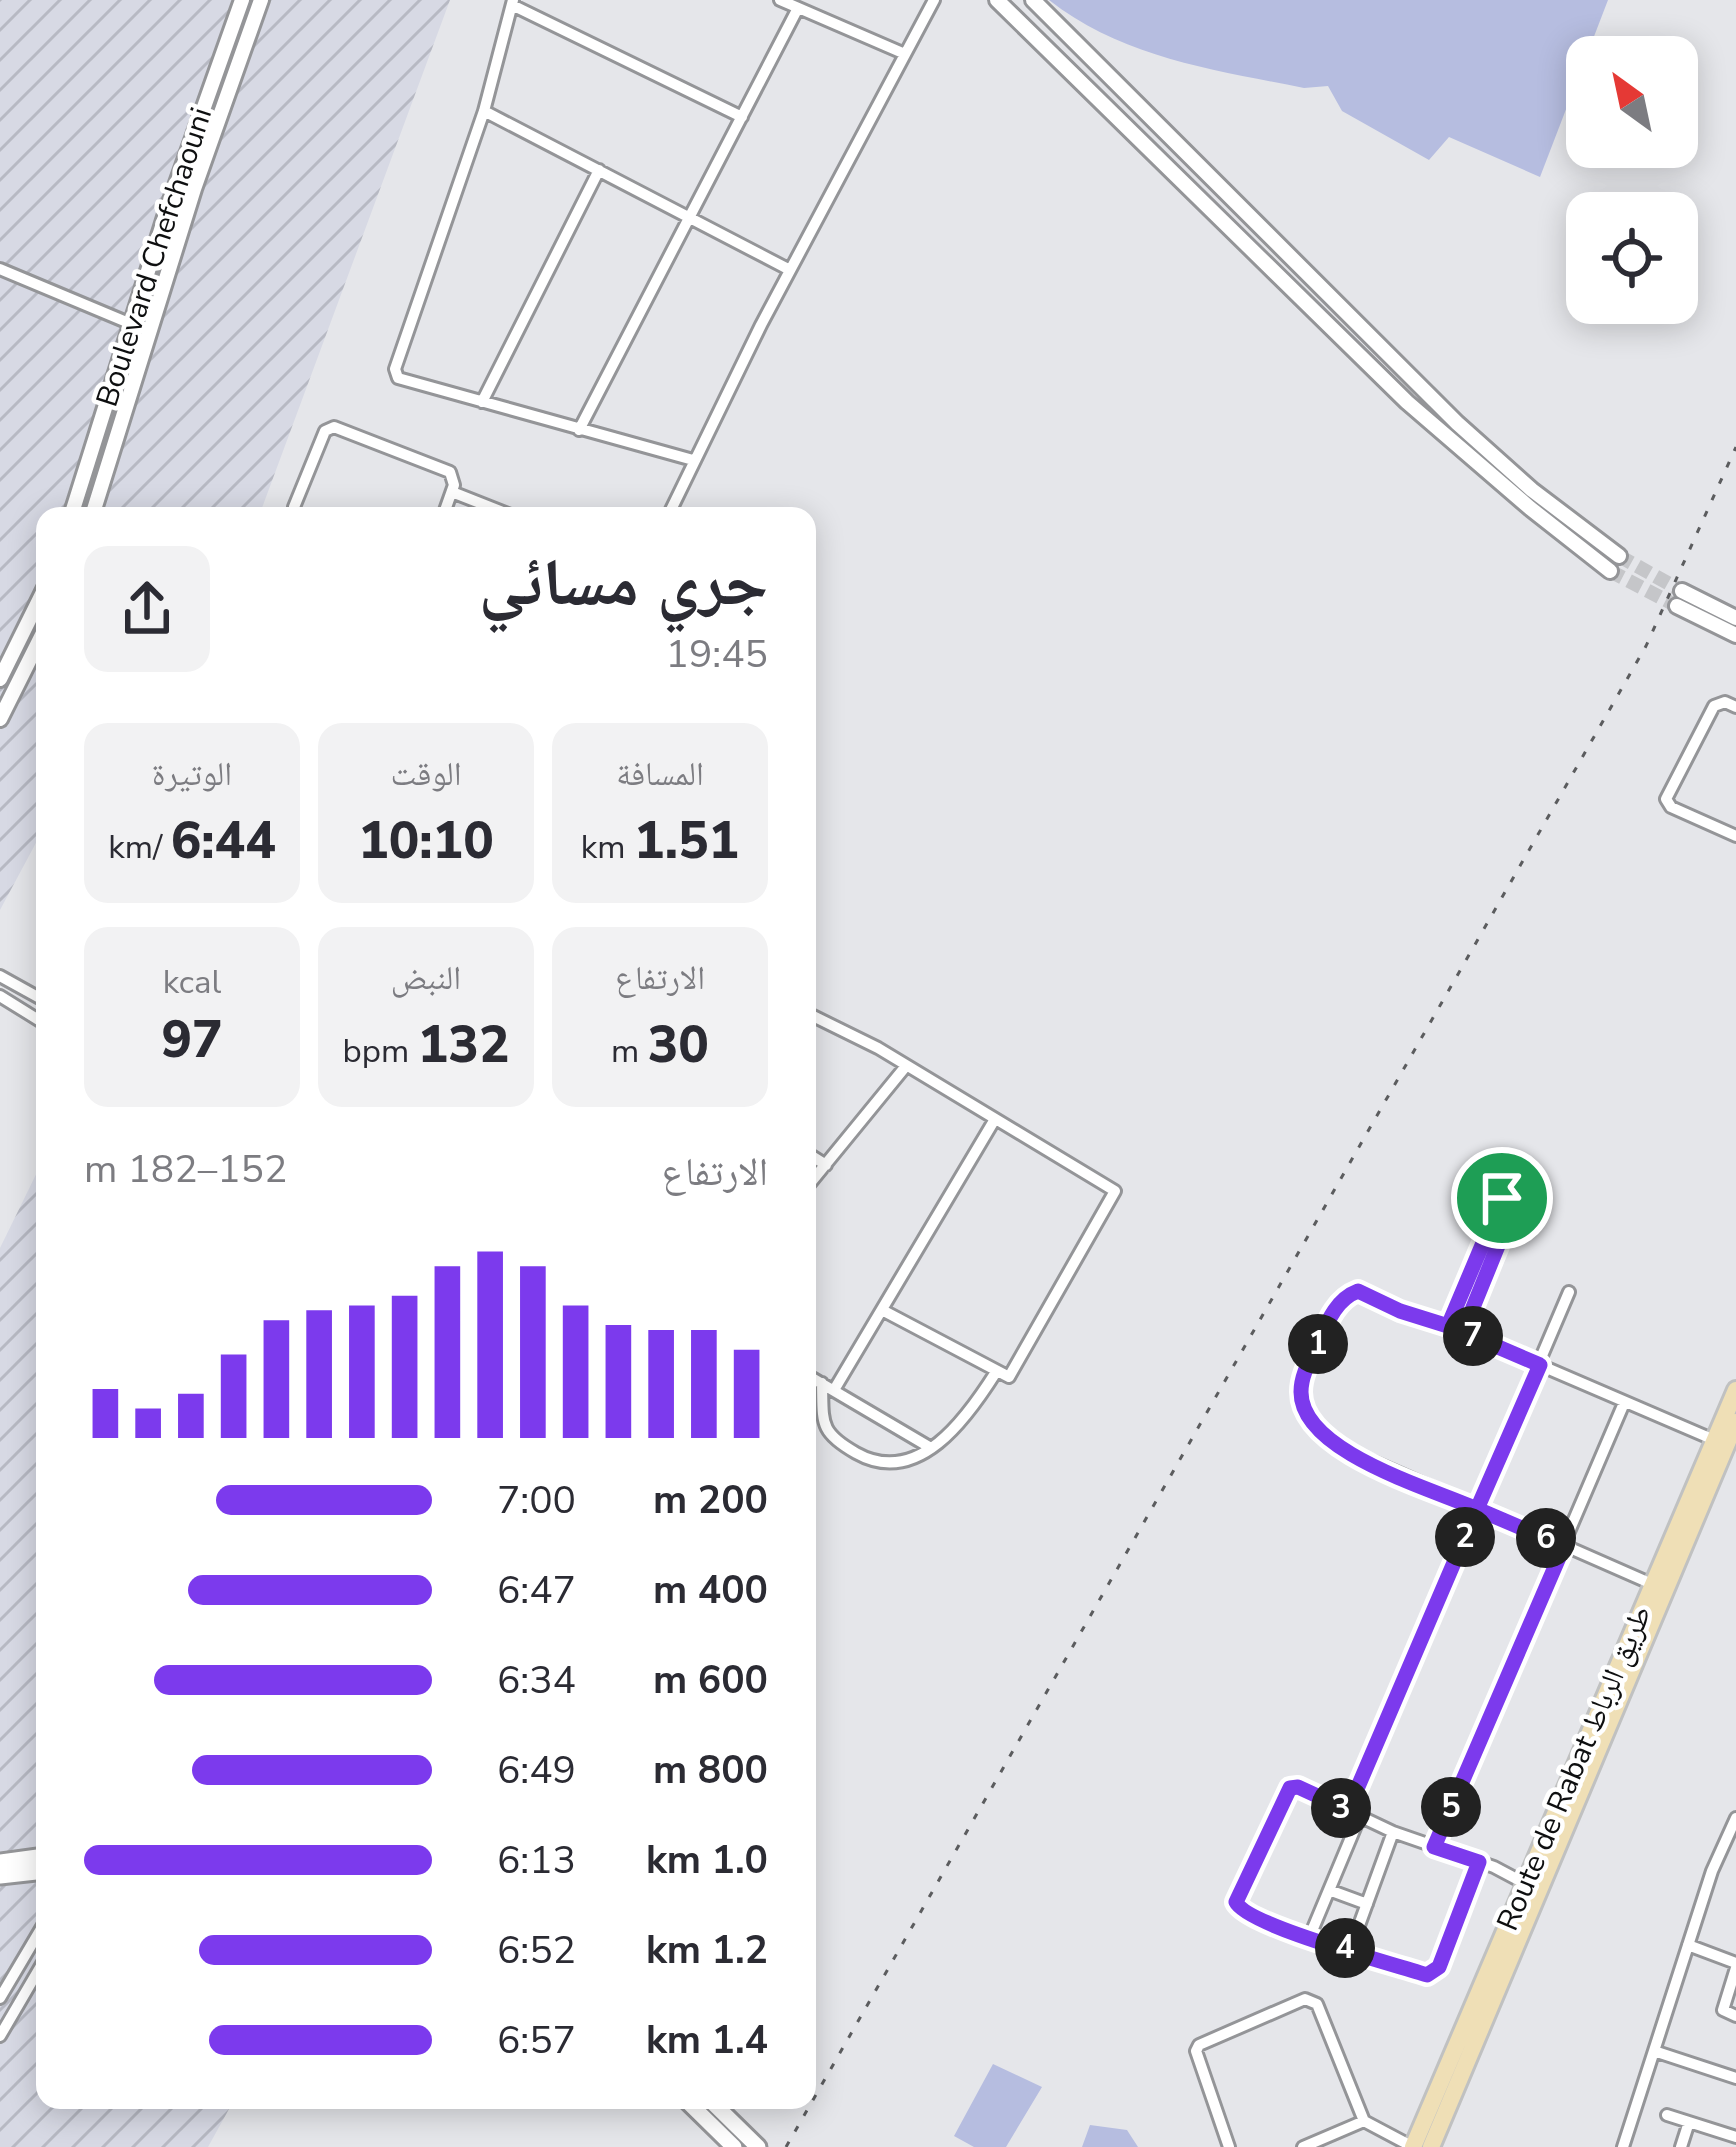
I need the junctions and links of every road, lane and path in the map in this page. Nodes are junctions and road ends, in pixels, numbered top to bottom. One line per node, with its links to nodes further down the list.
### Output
1 (242, 0): 16 (street, Boulevard Chefchaouni)
2 (261, 0): 17 (street, Boulevard Chefchaouni)
3 (780, 0): 8 (street)
4 (997, 0): 21 (street)
5 (1033, 0): 21 (street)
6 (930, 1): 9 (street)
7 (513, 2): 10 (street); 11 (street)
8 (798, 8): 9 (street); 11 (street)
9 (905, 54): 15 (street)
10 (484, 111): 12 (street); 18 (street)
11 (742, 117): 13 (street)
12 (598, 170): 13 (street); 18 (street)
13 (690, 217): 15 (street); 19 (street)
14 (0, 269): 16 (street)
15 (790, 270): 20 (street)
16 (130, 326): 17 (street); 23 (street, Boulevard Chefchaouni)
17 (148, 332): 24 (street, Boulevard Chefchaouni)
18 (482, 402): 19 (street)
19 (578, 430): 20 (street)
20 (693, 460): 28 (street)
21 (1493, 466): 29 (street); 30 (street)
22 (452, 492): 25 (street); 26 (street); 27 (street)
23 (74, 507)
24 (95, 507)
25 (294, 507)
26 (446, 507)
27 (490, 507)
28 (672, 507)
29 (1619, 556)
30 (1610, 571)
31 (36, 606): 35 (street)
32 (1736, 618): 33 (street)
33 (1736, 635)
34 (36, 647): 37 (street)
35 (0, 680)
36 (1736, 707): 38 (street)
37 (0, 718)
38 (1736, 836)
39 (0, 976): 41 (street)
40 (0, 996): 42 (street)
41 (36, 996)
42 (36, 1018)
43 (816, 1018): 44 (street)
44 (906, 1066): 45 (street); 47 (street)
45 (995, 1119): 52 (street); 56 (street)
46 (816, 1159): 47 (street)
47 (826, 1166): 48 (street)
48 (816, 1177)
49 (1478, 1254): 50 (street); 50 (street); 53 (street)
50 (1492, 1259): 54 (street)
51 (1569, 1292): 55 (street)
52 (882, 1310): 56 (street); 58 (street)
53 (1448, 1326): 54 (street); 64 (street)
54 (1463, 1332): 55 (street)
55 (1540, 1365): 60 (street); 64 (street)
56 (996, 1372): 63 (street)
57 (816, 1380): 58 (street)
58 (828, 1387): 63 (street); 63 (street)
59 (1736, 1390): 62 (main road, Route de Rabat طريق الرباط)
60 (1624, 1403): 62 (street); 65 (street)
61 (1736, 1422): 77 (main road, Route de Rabat طريق الرباط)
62 (1712, 1439): 66 (main road, Route de Rabat طريق الرباط)
63 (932, 1448)
64 (1477, 1509): 65 (street); 67 (street)
65 (1564, 1546): 66 (street); 71 (street)
66 (1652, 1584): 77 (main road, Route de Rabat طريق الرباط)
67 (1354, 1814): 69 (street); 78 (street); 81 (street)
68 (1736, 1818): 70 (street)
69 (1393, 1832): 71 (street); 79 (street)
70 (1731, 1839): 82 (street)
71 (1434, 1847): 74 (street)
72 (36, 1857): 73 (main road)
73 (0, 1862)
74 (1479, 1862): 77 (street); 83 (street)
75 (36, 1871): 76 (main road)
76 (0, 1876)
77 (1532, 1887): 101 (main road, Route de Rabat طريق الرباط); 102 (main road, Route de Rabat طريق الرباط)
78 (1329, 1890): 79 (street); 81 (street)
79 (1367, 1904): 83 (street)
80 (36, 1937): 86 (street)
81 (1309, 1938): 83 (street)
82 (1688, 1945): 84 (street); 89 (street)
83 (1350, 1950)
84 (1736, 1966): 87 (street)
85 (36, 1974): 88 (street)
86 (0, 1998)
87 (1736, 2016)
88 (0, 2036)
89 (1654, 2050): 90 (street); 103 (street)
90 (1736, 2078)
91 (695, 2109): 97 (main road)
92 (719, 2109): 98 (main road)
93 (1667, 2115): 95 (street)
94 (1364, 2122): 99 (street); 100 (street); 101 (street)
95 (1689, 2122): 96 (street); 104 (street)
96 (1736, 2137)
97 (734, 2147)
98 (758, 2147)
99 (1229, 2147)
100 (1303, 2147)
101 (1413, 2147)
102 (1431, 2147)
103 (1623, 2147)
104 (1681, 2147)

